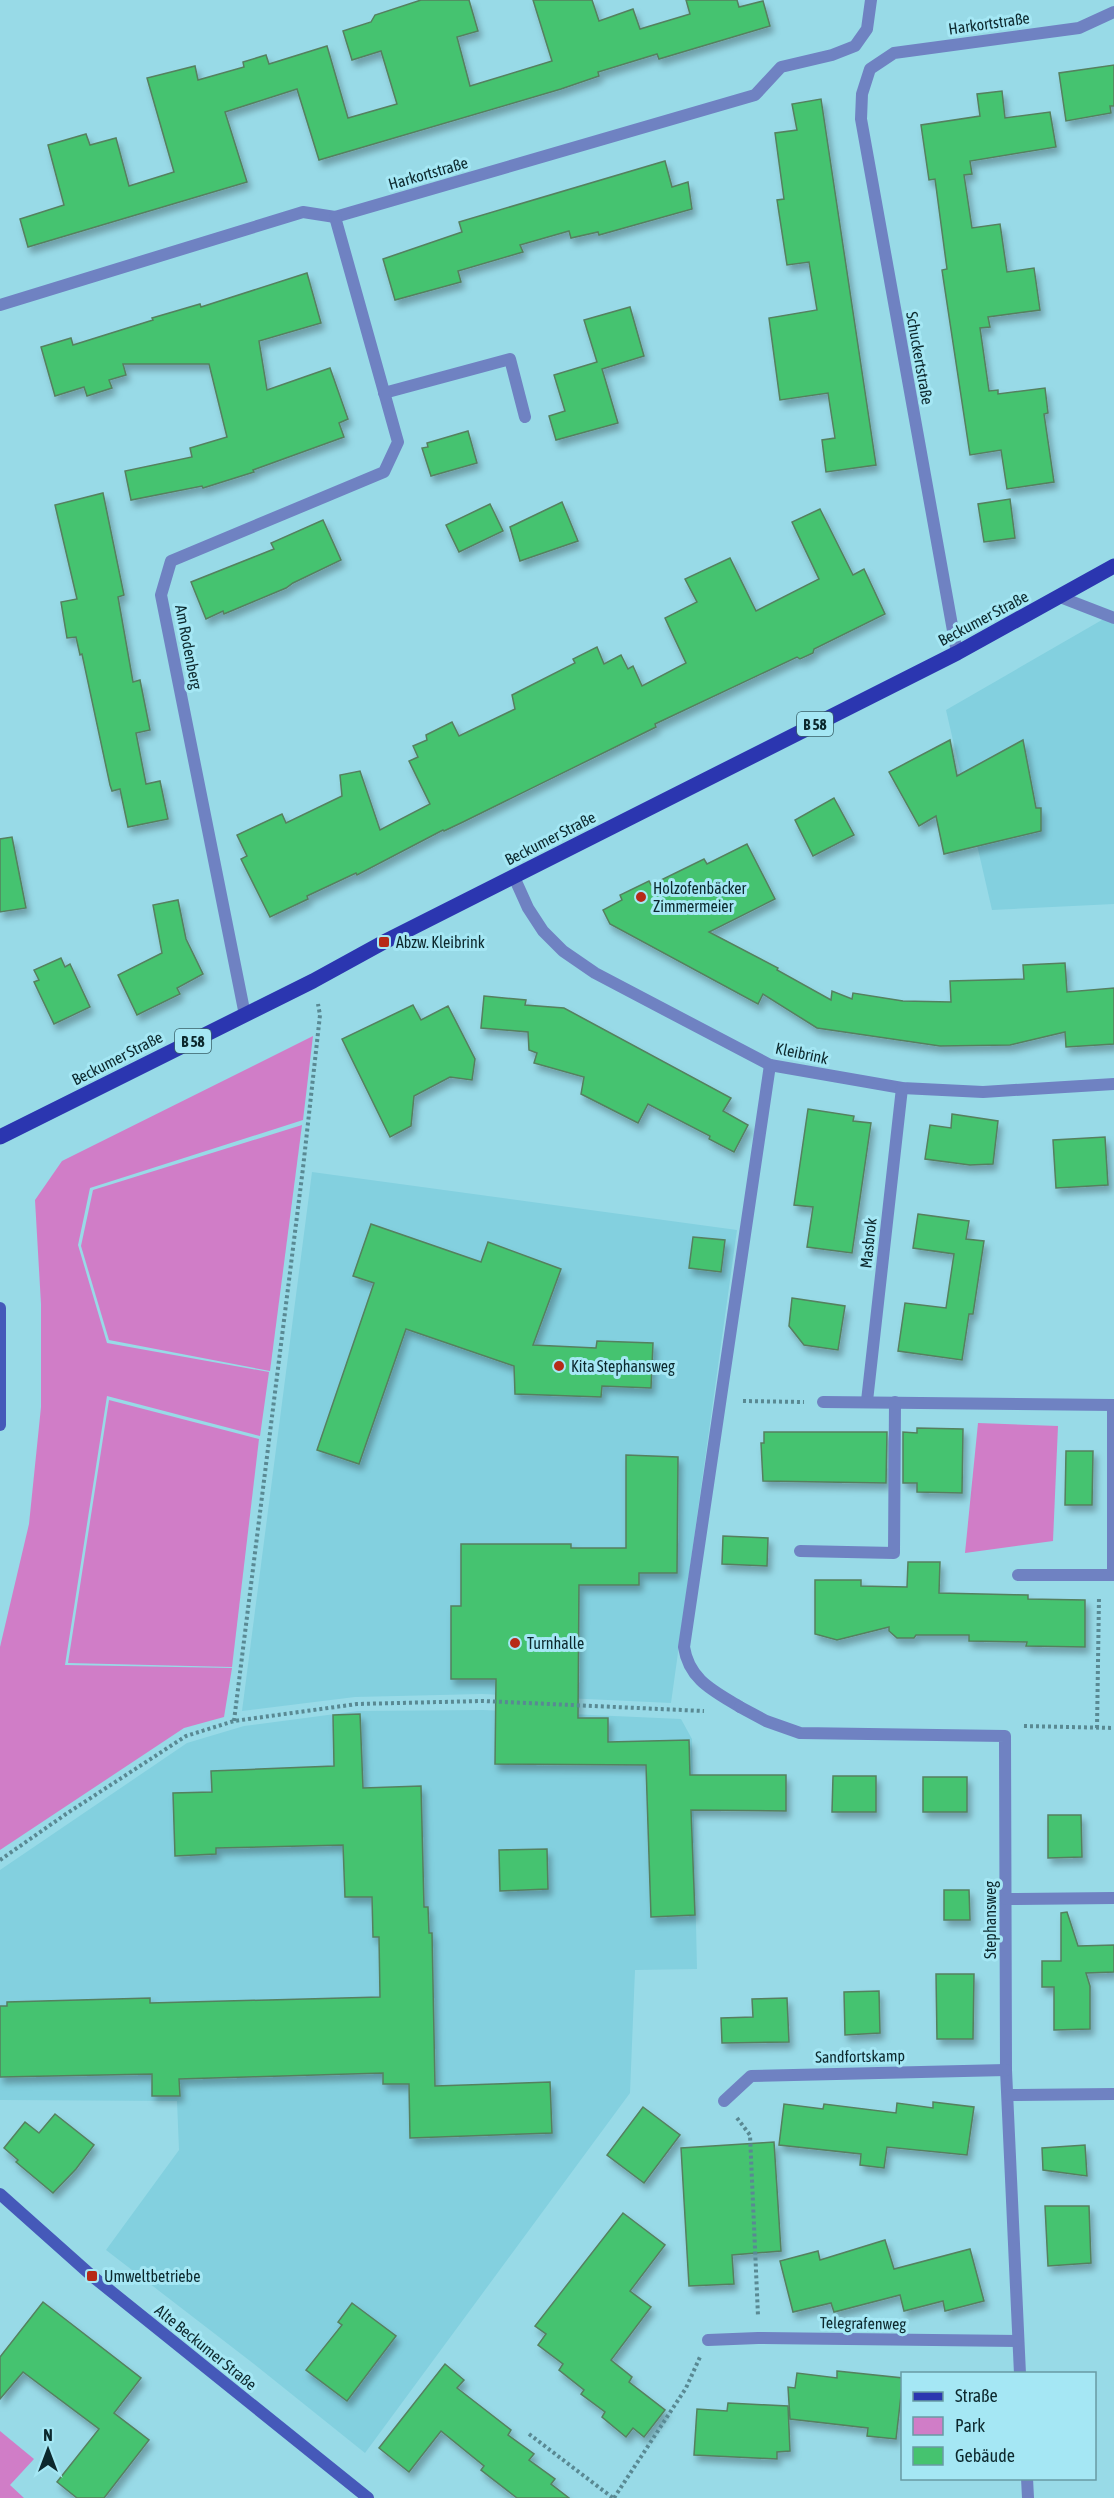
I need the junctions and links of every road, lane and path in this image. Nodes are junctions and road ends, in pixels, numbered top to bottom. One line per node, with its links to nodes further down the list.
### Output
1 (871, 0): 4 (street, Harkortstraße)
2 (1114, 12): 3 (street, Harkortstraße)
3 (870, 69): 11 (street, Schuckertstraße)
4 (335, 217): 5 (street, Harkortstraße); 6 (street, Am Rodenberg)
5 (0, 305)
6 (384, 393): 7 (street); 14 (street, Am Rodenberg)
7 (525, 417)
8 (1114, 566): 9 (main road, Beckumer Straße / B 58)
9 (1060, 597): 10 (street); 11 (main road, Beckumer Straße / B 58)
10 (1114, 618)
11 (957, 653): 12 (main road, Beckumer Straße / B 58)
12 (514, 877): 13 (main road, Beckumer Straße / B 58); 15 (street, Kleibrink)
13 (313, 981): 14 (main road, Beckumer Straße / B 58); 31 (path)
14 (245, 1015): 18 (main road, Beckumer Straße / B 58)
15 (771, 1065): 17 (street, Kleibrink); 20 (street)
16 (1114, 1084): 17 (street, Kleibrink)
17 (902, 1088): 21 (street, Masbrok)
18 (0, 1137)
19 (0, 1308): 25 (street)
20 (721, 1401): 22 (path); 30 (street)
21 (867, 1401): 22 (street); 23 (street)
22 (823, 1402)
23 (895, 1402): 24 (street); 26 (street)
24 (1113, 1405): 29 (street)
25 (0, 1425)
26 (800, 1551)
27 (1018, 1575): 28 (street)
28 (1099, 1575): 29 (street); 32 (path)
29 (1113, 1575)
30 (741, 1707): 31 (path); 34 (street)
31 (234, 1721): 35 (path)
32 (1097, 1728): 33 (path); 34 (path)
33 (1114, 1728)
34 (1005, 1736): 37 (street, Stephansweg)
35 (0, 1860)
36 (1114, 1898): 37 (street)
37 (1006, 1899): 38 (street, Stephansweg)
38 (1006, 2070): 40 (street, Stephansweg); 41 (street, Sandfortskamp)
39 (1114, 2094): 40 (street)
40 (1008, 2096): 45 (street, Stephansweg)
41 (724, 2101): 43 (path)
42 (0, 2194): 49 (street, Alte Beckumer Straße)
43 (759, 2338): 44 (street, Telegrafenweg); 45 (street, Telegrafenweg)
44 (708, 2340): 50 (path)
45 (1018, 2341): 46 (street, Stephansweg)
46 (1020, 2372)
47 (529, 2434): 50 (path)
48 (1027, 2480): 51 (street)
49 (368, 2498)
50 (614, 2498)
51 (1028, 2498)

